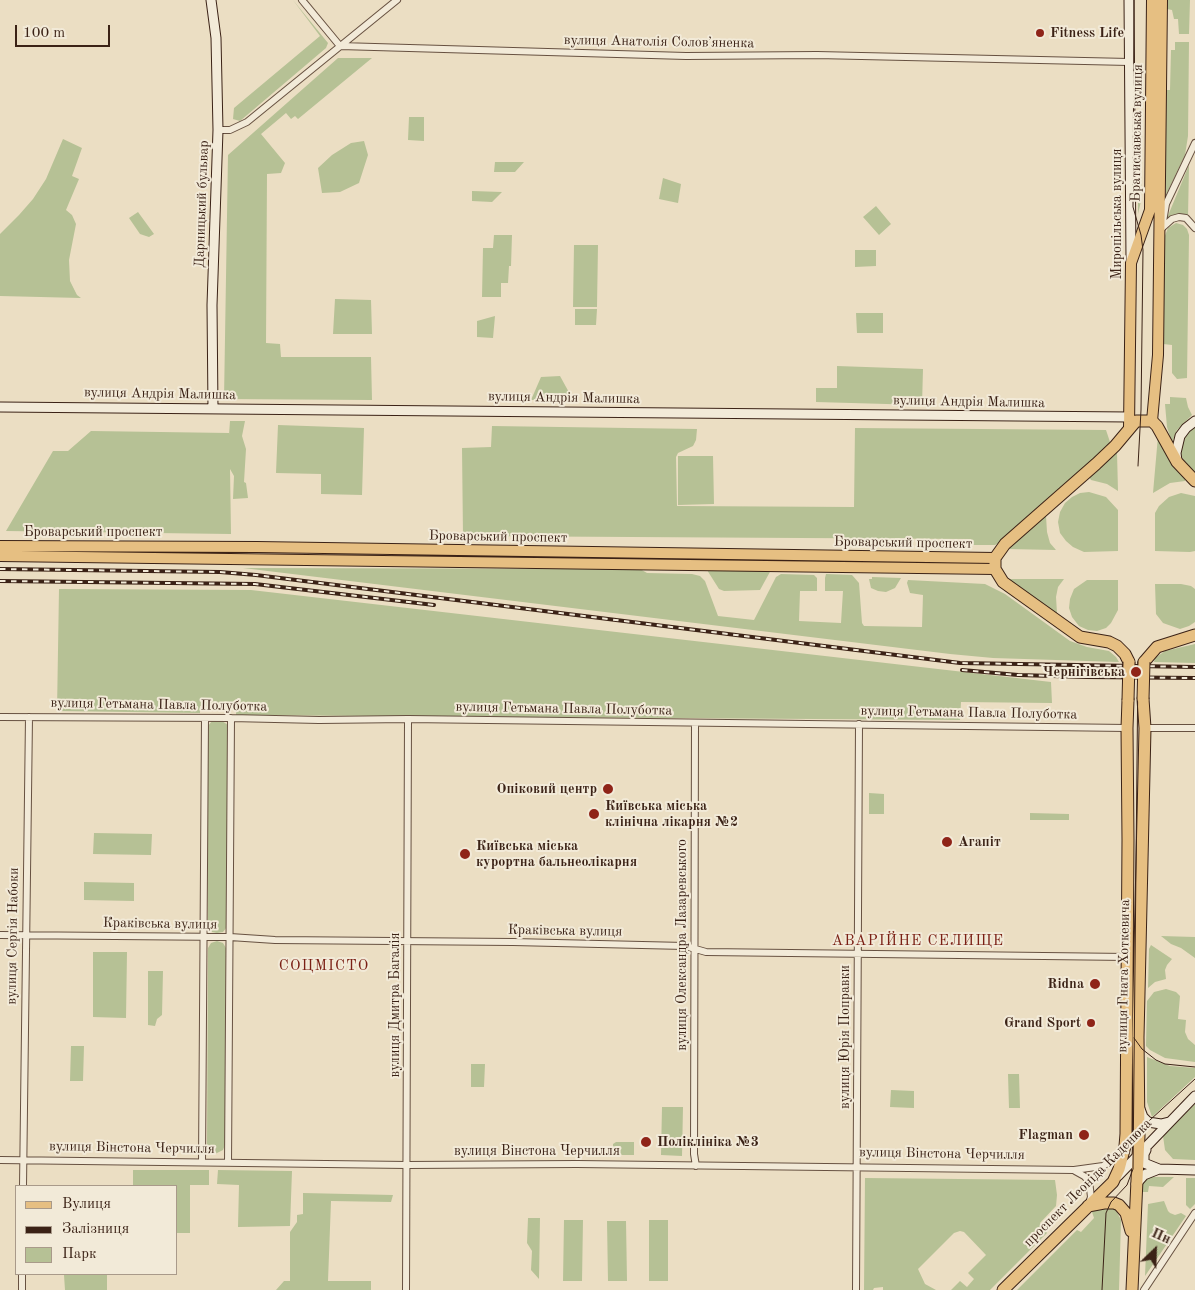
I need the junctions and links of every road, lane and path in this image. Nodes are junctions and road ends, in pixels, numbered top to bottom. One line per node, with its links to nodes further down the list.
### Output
1 (210, 0): 9 (street, Дарницький бульвар)
2 (302, 0): 7 (street)
3 (397, 0): 7 (street)
4 (1129, 0): 8 (street, Миропільська вулиця)
5 (1152, 0): 11 (main road, Братиславська вулиця)
6 (1162, 0): 12 (main road, Братиславська вулиця)
7 (340, 46): 8 (street, вулиця Анатолія Соловʼяненка); 9 (street)
8 (1129, 62): 14 (street, Миропільська вулиця)
9 (218, 130): 16 (street, Дарницький бульвар)
10 (1195, 143): 12 (street, Братиславська вулиця)
11 (1148, 215): 12 (main road); 14 (main road, Братиславська вулиця)
12 (1162, 225): 13 (street); 17 (main road, Братиславська вулиця)
13 (1195, 228)
14 (1131, 263): 19 (main road, Миропільська вулиця)
15 (0, 407): 16 (street, вулиця Андрія Малишка)
16 (213, 409): 19 (street, вулиця Андрія Малишка)
17 (1152, 421): 19 (highway); 20 (highway)
18 (1195, 421): 20 (street)
19 (1129, 423): 24 (highway)
20 (1177, 462): 21 (highway)
21 (1195, 481)
22 (0, 546): 24 (main road, Броварський проспект)
23 (0, 556): 24 (main road, Броварський проспект)
24 (995, 564): 26 (highway)
25 (1195, 636): 27 (highway)
26 (1127, 658): 27 (highway); 35 (highway, вулиця Гната Хоткевича, bridge)
27 (1147, 658): 36 (highway, вулиця Гната Хоткевича, bridge)
28 (0, 717): 29 (street, вулиця Гетьмана Павла Полуботка)
29 (29, 717): 30 (street, вулиця Гетьмана Павла Полуботка); 39 (street, вулиця Сергія Набоки)
30 (205, 718): 31 (street, вулиця Гетьмана Павла Полуботка); 40 (street)
31 (231, 718): 32 (street, вулиця Гетьмана Павла Полуботка); 41 (street)
32 (408, 719): 33 (street, вулиця Гетьмана Павла Полуботка); 42 (street, вулиця Дмитра Багалія)
33 (695, 723): 34 (street, вулиця Гетьмана Павла Полуботка); 43 (street, вулиця Олександра Лазаревського)
34 (858, 724): 35 (street, вулиця Гетьмана Павла Полуботка); 44 (street, вулиця Юрія Поправки)
35 (1127, 728): 45 (highway, вулиця Гната Хоткевича)
36 (1145, 728): 37 (street); 47 (highway, вулиця Гната Хоткевича)
37 (1195, 728)
38 (0, 935): 39 (street, Краківська вулиця)
39 (26, 935): 40 (street, Краківська вулиця); 53 (street, вулиця Сергія Набоки)
40 (204, 937): 41 (street, Краківська вулиця); 54 (street)
41 (230, 937): 42 (street, Краківська вулиця); 55 (street)
42 (407, 942): 43 (street, Краківська вулиця); 56 (street, вулиця Дмитра Багалія)
43 (694, 950): 44 (street, Краківська вулиця); 57 (street, вулиця Олександра Лазаревського)
44 (858, 955): 45 (street, Краківська вулиця); 58 (street, вулиця Юрія Поправки)
45 (1128, 957): 50 (highway, вулиця Гната Хоткевича)
46 (1195, 1096): 48 (street, проспект Леоніда Каденюка)
47 (1139, 1105): 48 (street); 51 (highway, вулиця Гната Хоткевича)
48 (1169, 1122): 49 (street, проспект Леоніда Каденюка)
49 (1153, 1138): 51 (street, проспект Леоніда Каденюка); 59 (street)
50 (1125, 1146): 60 (street, вулиця Вінстона Черчилля); 62 (highway, вулиця Гната Хоткевича)
51 (1137, 1156): 62 (street, проспект Леоніда Каденюка); 63 (highway, вулиця Гната Хоткевича)
52 (0, 1160): 53 (street, вулиця Вінстона Черчилля)
53 (23, 1160): 54 (street, вулиця Вінстона Черчилля); 64 (street, вулиця Сергія Набоки)
54 (202, 1162): 55 (street, вулиця Вінстона Черчилля)
55 (228, 1163): 56 (street, вулиця Вінстона Черчилля)
56 (407, 1165): 57 (street, вулиця Вінстона Черчилля); 70 (street, вулиця Дмитра Багалія)
57 (696, 1166): 58 (street, вулиця Вінстона Черчилля)
58 (857, 1167): 60 (street, вулиця Вінстона Черчилля); 71 (street, вулиця Юрія Поправки)
59 (1159, 1169): 61 (street); 63 (street)
60 (1074, 1170): 65 (street)
61 (1195, 1170)
62 (1113, 1182): 65 (highway, проспект Леоніда Каденюка)
63 (1136, 1184): 67 (highway, вулиця Гната Хоткевича)
64 (23, 1185)
65 (1088, 1206): 67 (highway); 72 (highway, проспект Леоніда Каденюка)
66 (1195, 1213): 74 (street)
67 (1134, 1243): 73 (highway, вулиця Гната Хоткевича)
68 (22, 1275): 69 (street)
69 (22, 1290)
70 (406, 1290)
71 (856, 1290)
72 (1003, 1290)
73 (1132, 1290)
74 (1144, 1290)

